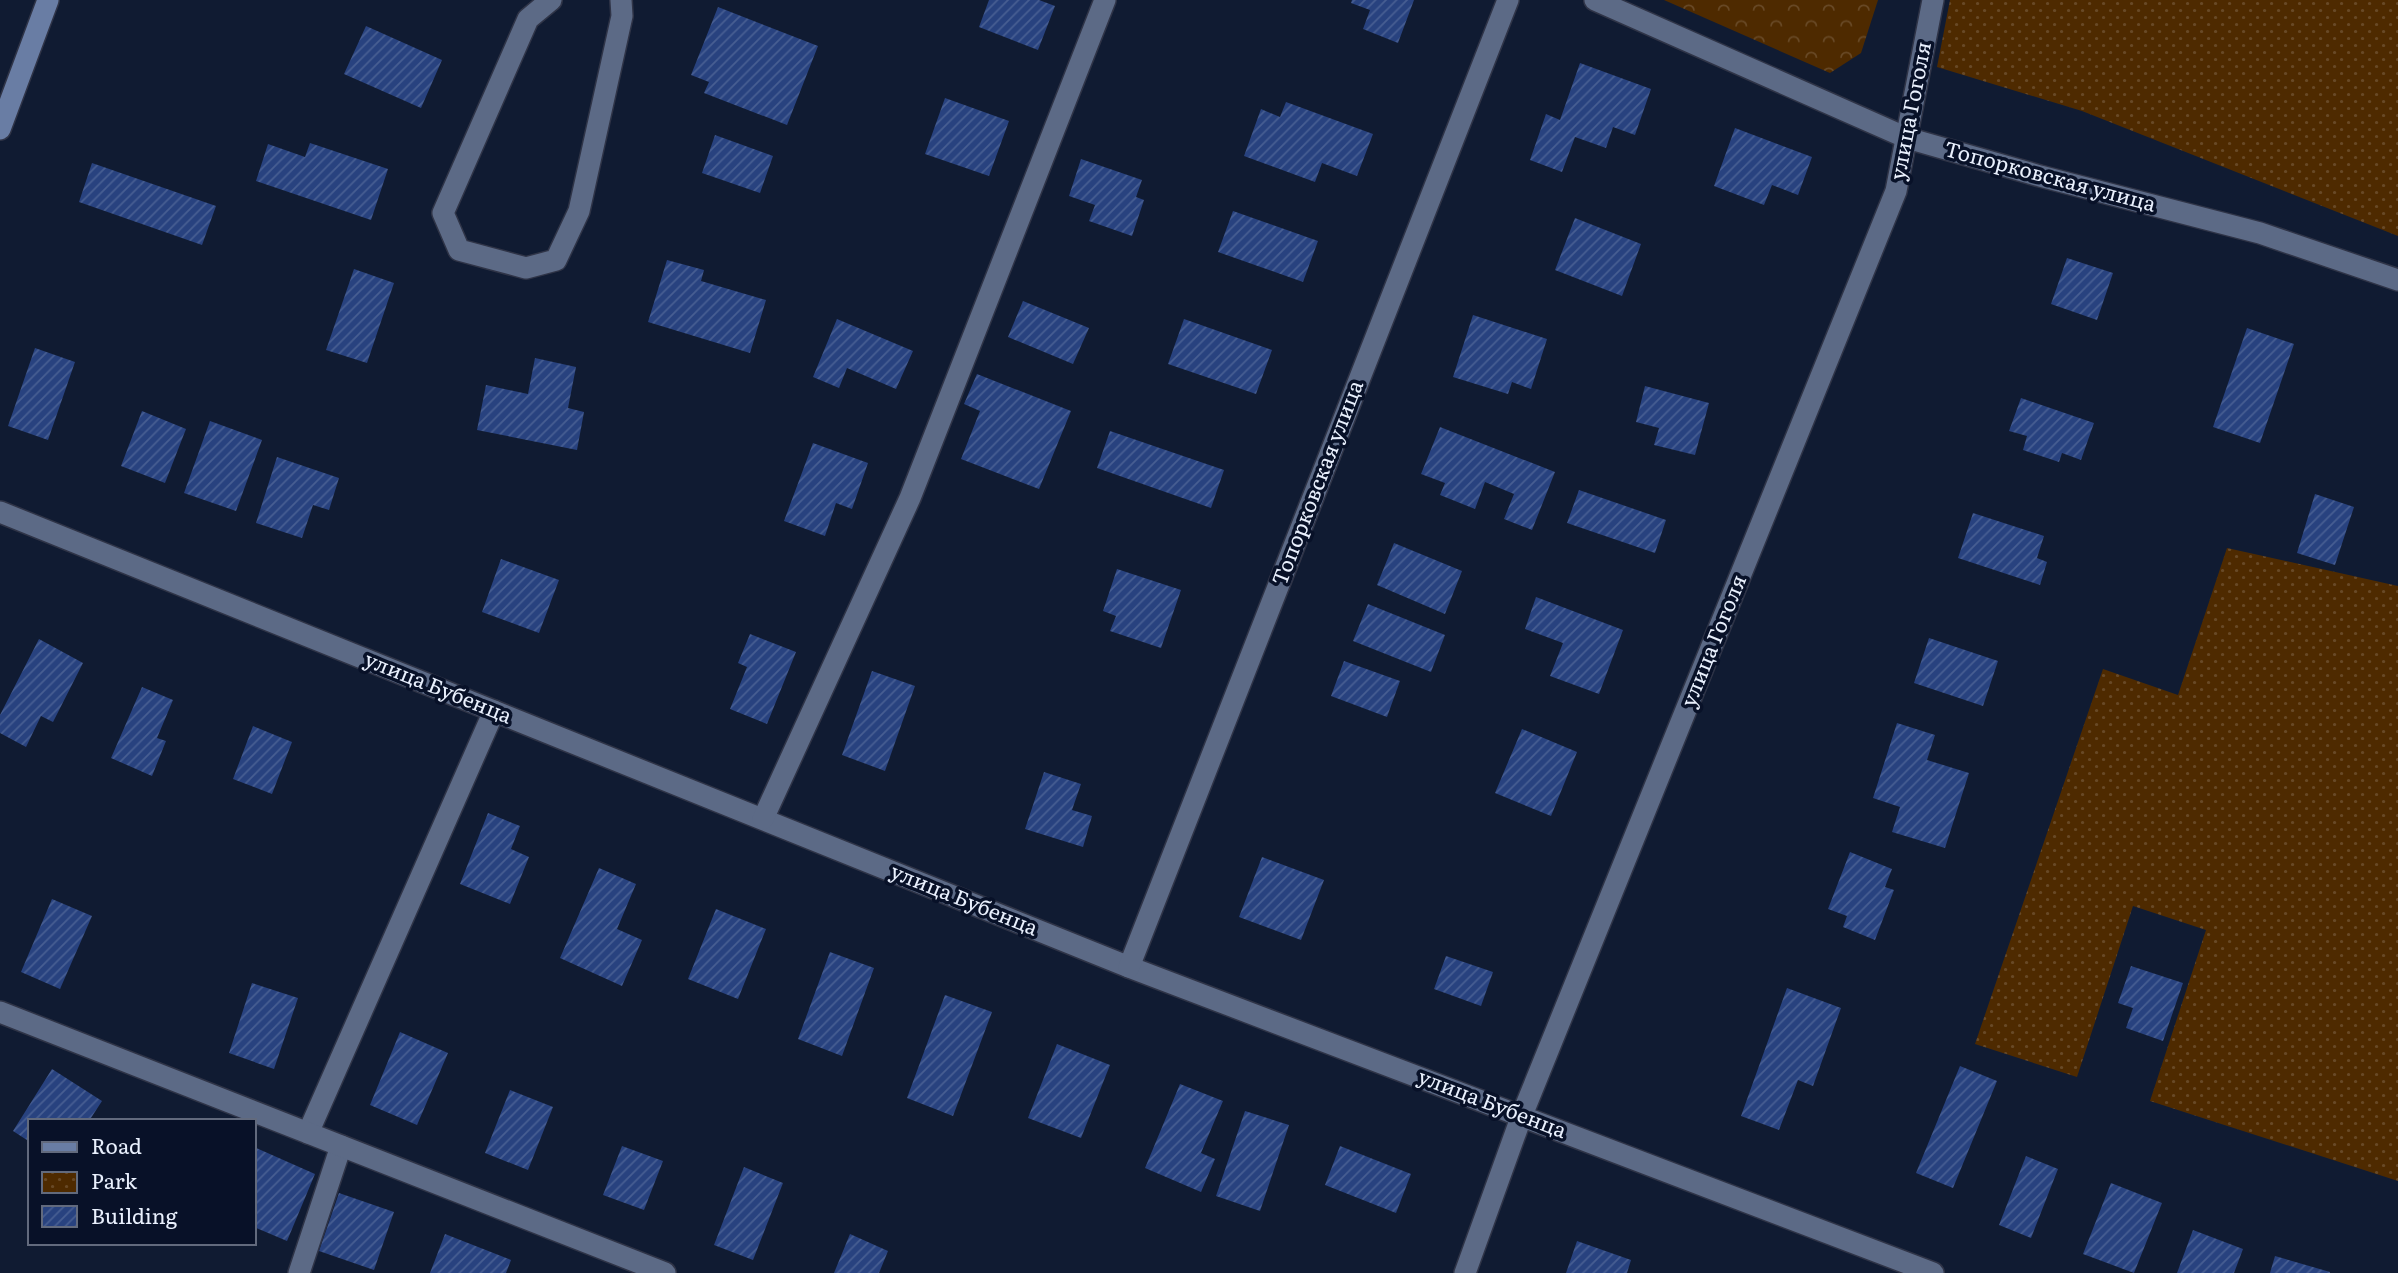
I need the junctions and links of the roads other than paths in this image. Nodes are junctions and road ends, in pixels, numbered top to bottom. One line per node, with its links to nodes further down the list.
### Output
1 (48, 0): 8 (street)
2 (551, 0): 3 (street)
3 (621, 0)
4 (1105, 0): 13 (street)
5 (1508, 0): 14 (street, Топорковская улица)
6 (1595, 0): 9 (street, Топорковская улица)
7 (1933, 0): 9 (street, улица Гоголя)
8 (0, 129)
9 (1907, 138): 10 (street, Топорковская улица); 16 (street, улица Гоголя)
10 (2398, 280)
11 (0, 512): 12 (street, улица Бубенца)
12 (494, 710): 13 (street, улица Бубенца); 17 (street)
13 (763, 818): 14 (street, улица Бубенца)
14 (1129, 967): 16 (street, улица Бубенца)
15 (0, 1012): 17 (street)
16 (1522, 1115): 21 (street, улица Гоголя); 22 (street, улица Бубенца)
17 (309, 1133): 18 (street)
18 (341, 1146): 19 (street); 20 (street)
19 (299, 1273)
20 (665, 1273)
21 (1465, 1273)
22 (1933, 1273)

